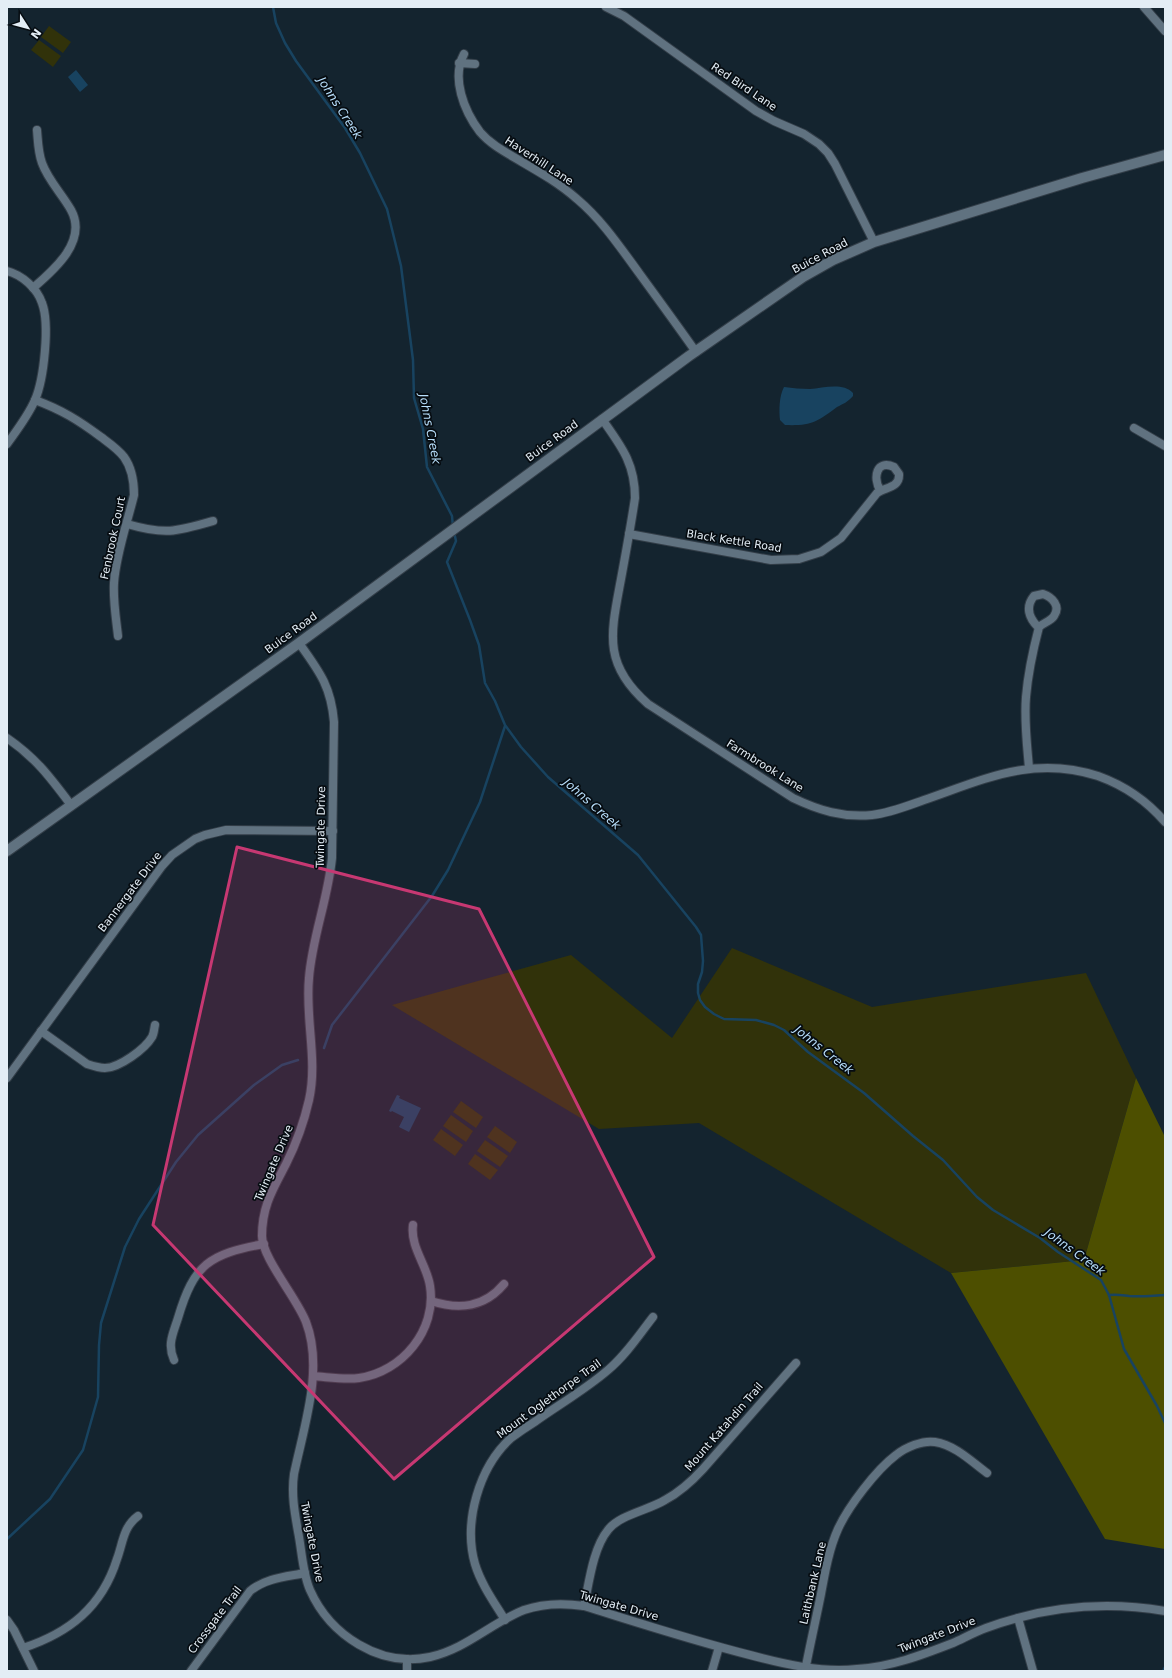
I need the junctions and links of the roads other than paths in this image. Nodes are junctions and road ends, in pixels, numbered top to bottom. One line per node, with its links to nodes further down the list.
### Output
1 (606, 7): 9 (street, Red Bird Lane)
2 (1144, 7): 3 (street)
3 (1165, 31)
4 (464, 54): 5 (street, Haverhill Lane)
5 (459, 63): 6 (street); 12 (street, Haverhill Lane)
6 (475, 64)
7 (37, 130): 11 (street)
8 (1165, 155): 9 (street, Buice Road)
9 (874, 242): 12 (street, Buice Road)
10 (7, 271): 11 (street)
11 (33, 288): 13 (street)
12 (696, 352): 14 (street, Buice Road)
13 (35, 400): 16 (street); 20 (street, Fenbrook Court)
14 (602, 420): 21 (street, Farmbrook Lane); 24 (street, Buice Road)
15 (1134, 428): 17 (street)
16 (7, 444)
17 (1165, 446)
18 (880, 490): 21 (street, Black Kettle Road)
19 (213, 521): 20 (street)
20 (127, 524): 23 (street, Fenbrook Court)
21 (629, 534): 26 (street, Farmbrook Lane)
22 (1038, 627): 26 (street)
23 (118, 636)
24 (299, 643): 27 (street, Buice Road); 29 (street, Twingate Drive)
25 (7, 738): 27 (street)
26 (1029, 768): 28 (street, Farmbrook Lane)
27 (71, 805): 30 (street, Buice Road)
28 (1165, 822)
29 (333, 831): 32 (street, Bannergate Drive); 35 (street, Twingate Drive)
30 (7, 851)
31 (154, 1025): 32 (street)
32 (41, 1031): 33 (street, Bannergate Drive)
33 (7, 1078)
34 (413, 1225): 37 (street)
35 (264, 1244): 39 (street); 41 (street, Twingate Drive)
36 (504, 1284): 37 (street)
37 (431, 1301): 41 (street)
38 (653, 1317): 49 (street, Mount Oglethorpe Trail)
39 (174, 1360)
40 (796, 1363): 45 (street, Mount Katahdin Trail)
41 (313, 1376): 44 (street, Twingate Drive)
42 (987, 1473): 53 (street, Laithbank Lane)
43 (138, 1516): 51 (street)
44 (305, 1573): 52 (street, Twingate Drive); 55 (street, Crossgate Trail)
45 (584, 1606): 49 (street, Twingate Drive); 50 (street, Twingate Drive)
46 (1165, 1611): 47 (street, Twingate Drive)
47 (1018, 1618): 53 (street, Twingate Drive); 58 (street)
48 (7, 1620): 51 (street)
49 (505, 1620): 52 (street, Twingate Drive)
50 (719, 1647): 53 (street, Twingate Drive); 57 (street)
51 (23, 1648): 54 (street)
52 (407, 1659): 56 (street)
53 (806, 1669)
54 (34, 1671)
55 (191, 1671)
56 (407, 1671)
57 (712, 1671)
58 (1033, 1671)

